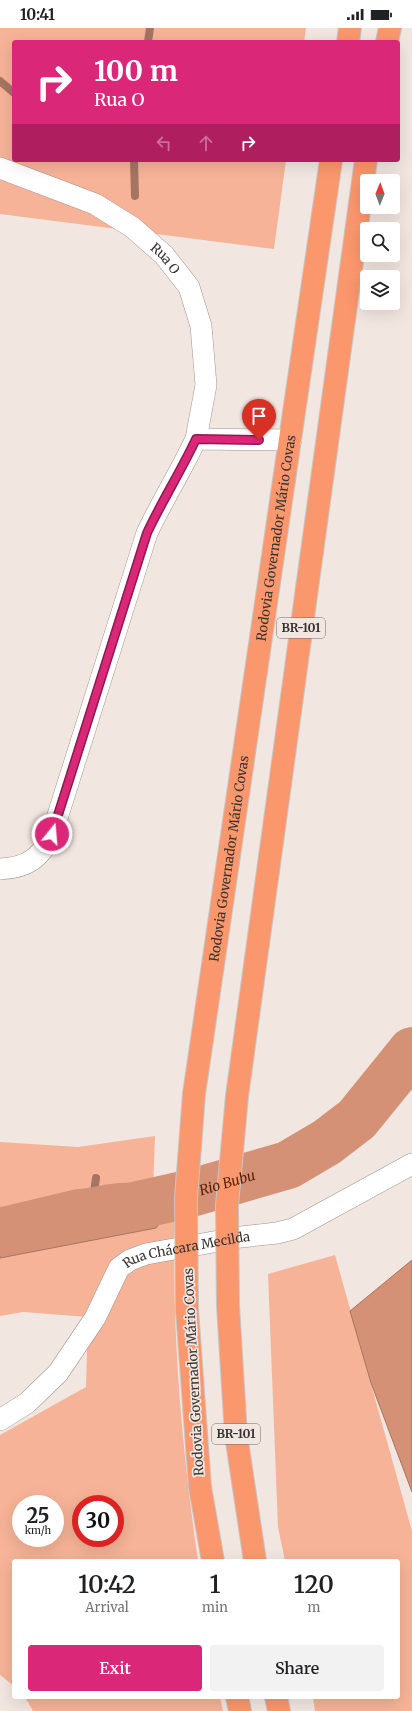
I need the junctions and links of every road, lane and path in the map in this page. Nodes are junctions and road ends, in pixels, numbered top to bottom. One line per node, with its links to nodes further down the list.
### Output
1 (350, 28): 3 (highway)
2 (390, 28): 4 (highway)
3 (348, 40)
4 (387, 40)
5 (331, 162): 9 (highway, Rodovia Governador Mário Covas / BR-101)
6 (366, 162): 14 (highway, BR-101, bridge)
7 (0, 168): 8 (street, Rua O)
8 (196, 439): 9 (street); 10 (street, Rua O)
9 (291, 440): 13 (highway, Rodovia Governador Mário Covas / BR-101, bridge)
10 (6, 869)
11 (412, 1164): 12 (street, Rua Chácara Mecilda)
12 (0, 1420)
13 (213, 1559)
14 (255, 1559)
15 (237, 1699): 17 (highway)
16 (276, 1699): 18 (highway)
17 (240, 1711)
18 (278, 1711)

